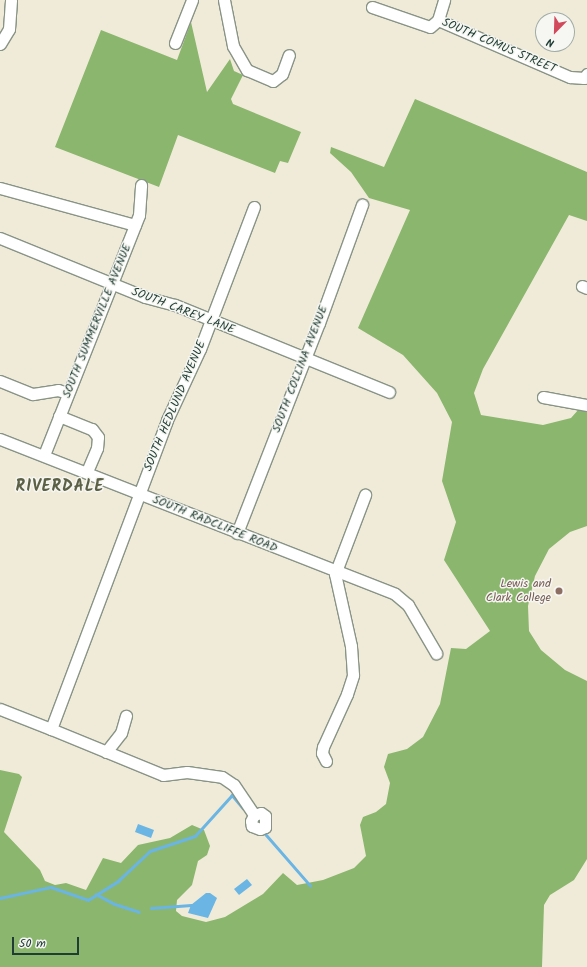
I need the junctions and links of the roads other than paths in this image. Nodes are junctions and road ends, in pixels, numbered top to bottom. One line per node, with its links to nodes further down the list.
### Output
1 (11, 0): 8 (street)
2 (192, 0): 7 (street)
3 (224, 0): 9 (street)
4 (444, 0): 6 (street)
5 (372, 7): 6 (street, SOUTH COMUS STREET)
6 (438, 20): 10 (street, SOUTH COMUS STREET)
7 (175, 43)
8 (0, 44)
9 (289, 55)
10 (585, 76)
11 (141, 185): 15 (street, SOUTH SUMMERVILLE AVENUE)
12 (0, 188): 15 (street)
13 (362, 205): 19 (street, SOUTH COLLINA AVENUE)
14 (254, 207): 18 (street, SOUTH HEDLUND AVENUE)
15 (135, 226): 17 (street, SOUTH SUMMERVILLE AVENUE)
16 (0, 238): 17 (street, SOUTH CAREY LANE)
17 (111, 283): 18 (street, SOUTH CAREY LANE); 22 (street, SOUTH SUMMERVILLE AVENUE)
18 (211, 320): 19 (street, SOUTH CAREY LANE); 29 (street, SOUTH HEDLUND AVENUE)
19 (305, 359): 21 (street, SOUTH CAREY LANE); 31 (street, SOUTH COLLINA AVENUE)
20 (0, 381): 22 (street)
21 (389, 392)
22 (67, 393): 25 (street, SOUTH SUMMERVILLE AVENUE)
23 (543, 397): 24 (street)
24 (587, 405)
25 (59, 416): 27 (street, SOUTH SUMMERVILLE AVENUE); 28 (street)
26 (0, 439): 27 (street)
27 (44, 455): 28 (street)
28 (87, 472): 29 (street)
29 (140, 494): 31 (street, SOUTH RADCLIFFE ROAD); 36 (street, SOUTH RADCLIFFE ROAD)
30 (365, 495): 32 (street)
31 (237, 533): 32 (street, SOUTH RADCLIFFE ROAD)
32 (336, 571): 33 (street, SOUTH RADCLIFFE ROAD); 38 (street)
33 (436, 653)
34 (0, 709): 36 (street)
35 (126, 716): 37 (street)
36 (50, 729): 37 (street)
37 (106, 752): 39 (street)
38 (326, 761)
39 (254, 815)

